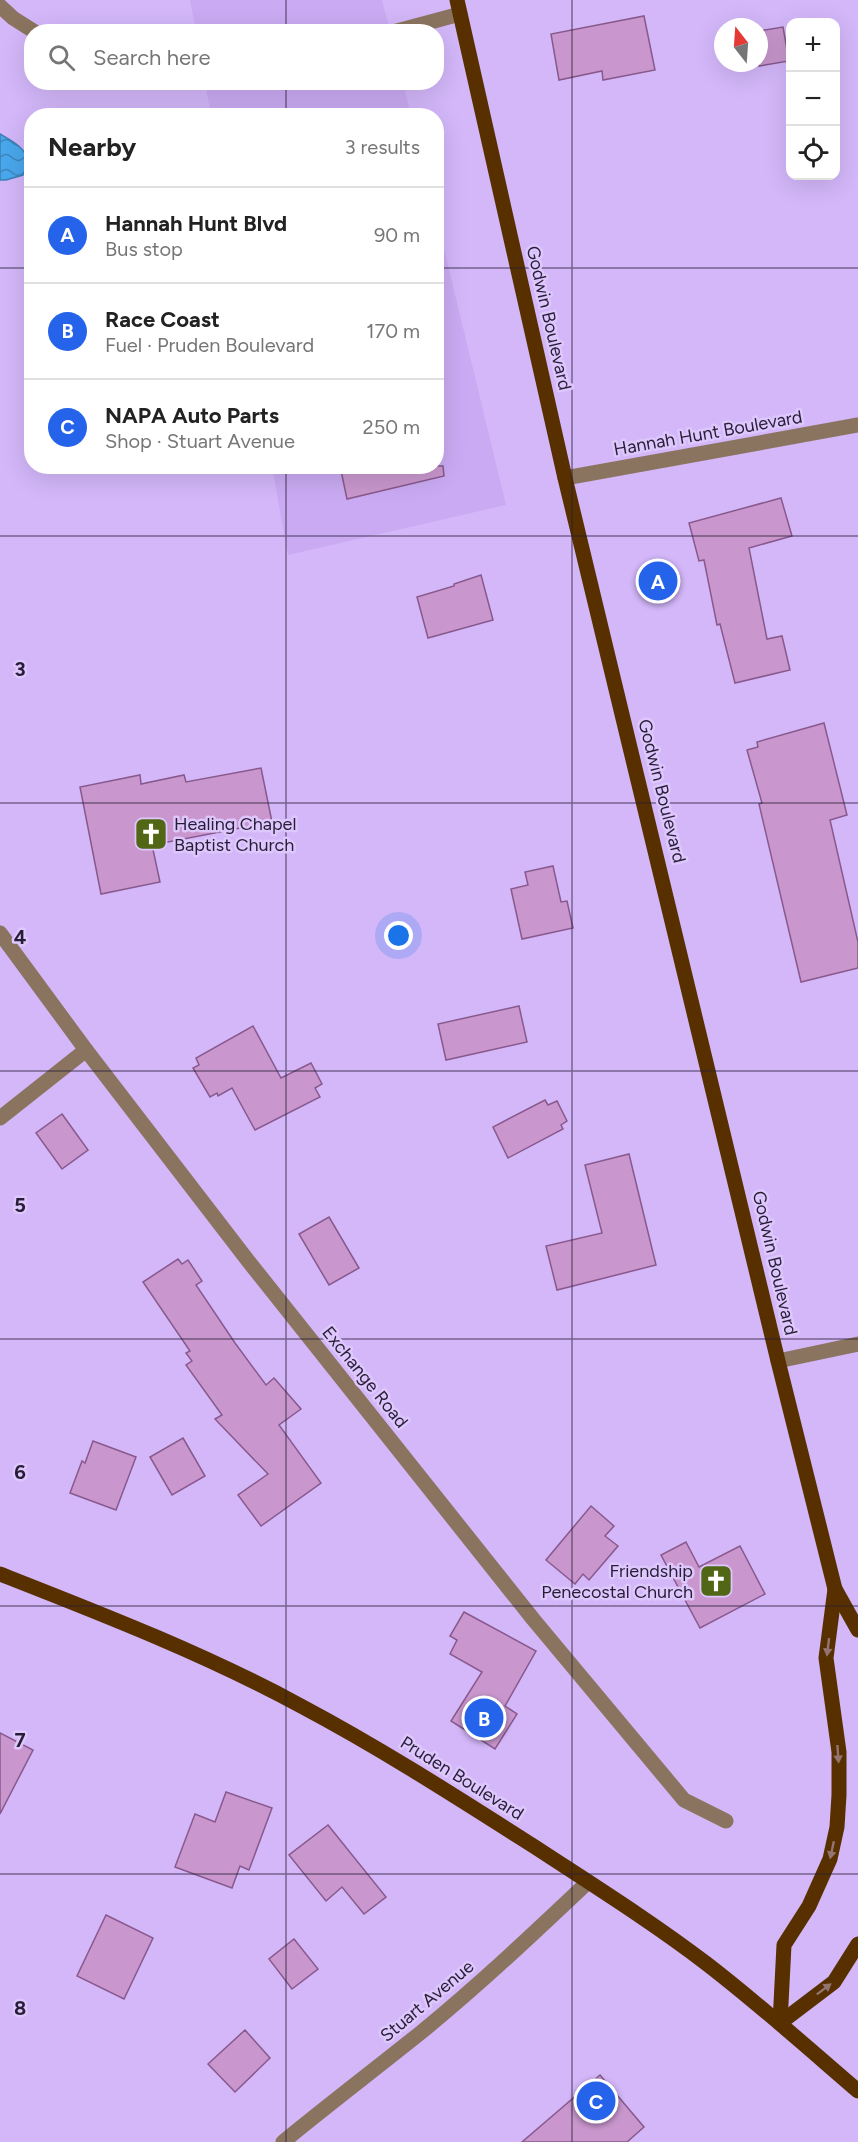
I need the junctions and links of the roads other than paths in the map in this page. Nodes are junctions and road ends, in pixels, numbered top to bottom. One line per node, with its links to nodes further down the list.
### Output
1 (0, 6): 4 (street)
2 (458, 7): 3 (street); 6 (main road, Godwin Boulevard)
3 (414, 24)
4 (24, 25)
5 (858, 425): 6 (street, Hannah Hunt Boulevard)
6 (566, 478): 11 (main road, Godwin Boulevard)
7 (0, 933): 8 (street, Exchange Road)
8 (86, 1050): 9 (street); 15 (street, Exchange Road)
9 (0, 1118)
10 (858, 1344): 11 (street)
11 (778, 1360): 13 (main road, Godwin Boulevard)
12 (0, 1574): 16 (main road, Pruden Boulevard)
13 (835, 1589): 14 (main road, Godwin Boulevard); 18 (main road, Godwin Boulevard, one-way to 18)
14 (858, 1630)
15 (726, 1821)
16 (588, 1882): 18 (main road, Pruden Boulevard); 20 (street, Stuart Avenue)
17 (858, 1944): 18 (main road, one-way to 17)
18 (780, 2023): 19 (main road, Pruden Boulevard)
19 (858, 2091)
20 (283, 2142)

